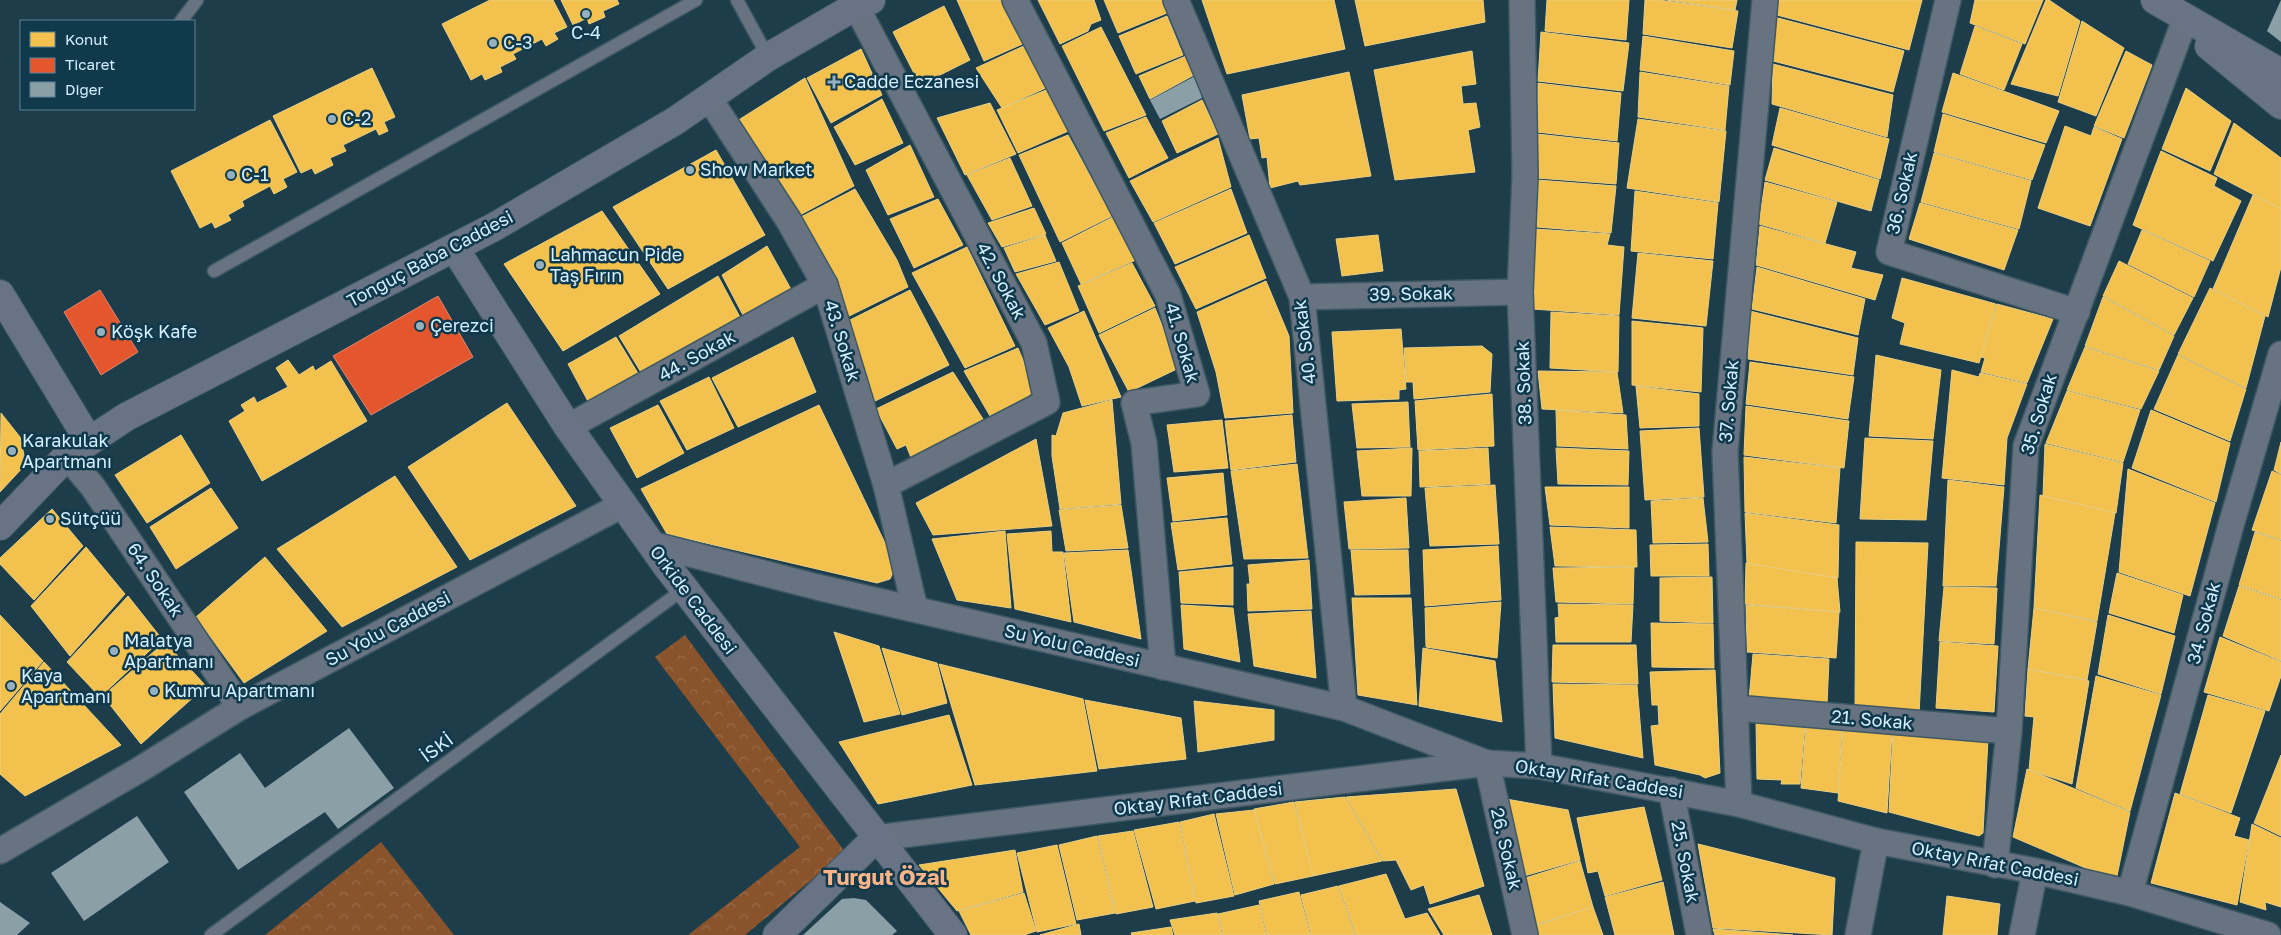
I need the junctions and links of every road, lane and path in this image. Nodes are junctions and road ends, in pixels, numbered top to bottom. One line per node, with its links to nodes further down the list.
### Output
1 (197, 0): 12 (lane)
2 (696, 0): 18 (lane)
3 (737, 0): 13 (lane)
4 (1015, 0): 34 (street, 41. Sokak)
5 (1176, 0): 22 (street, 40. Sokak)
6 (1522, 0): 20 (street, 38. Sokak)
7 (1765, 0): 37 (street, 37. Sokak)
8 (1948, 0): 23 (street, 36. Sokak)
9 (2155, 0): 11 (street)
10 (863, 3): 13 (street, Tonguç Baba Caddesi); 28 (street, 42. Sokak)
11 (2186, 17): 14 (street); 16 (street); 23 (street, 35. Sokak)
12 (182, 20)
13 (768, 57): 15 (street, Tonguç Baba Caddesi)
14 (2281, 73)
15 (710, 98): 17 (street, Tonguç Baba Caddesi); 19 (street, 43. Sokak)
16 (2281, 105)
17 (455, 249): 25 (street, Orkide Caddesi); 26 (street, Tonguç Baba Caddesi)
18 (214, 271)
19 (825, 285): 25 (street, 44. Sokak); 28 (street, 43. Sokak)
20 (1520, 292): 22 (street, 39. Sokak); 40 (street, 38. Sokak)
21 (0, 294): 26 (street)
22 (1302, 297): 36 (street, 40. Sokak)
23 (2077, 312): 38 (street, 35. Sokak)
24 (2281, 354): 48 (street, 34. Sokak)
25 (568, 427): 29 (street, Orkide Caddesi)
26 (89, 441): 27 (street, Tonguç Baba Caddesi)
27 (67, 456): 30 (street, Tonguç Baba Caddesi); 35 (street, 64. Sokak)
28 (886, 485): 33 (street, 43. Sokak)
29 (624, 504): 31 (street, Orkide Caddesi); 35 (street, Su Yolu Caddesi)
30 (0, 526)
31 (652, 544): 32 (street, Orkide Caddesi); 33 (street, Su Yolu Caddesi)
32 (684, 589): 43 (street, Orkide Caddesi); 49 (lane, İSKİ)
33 (914, 609): 34 (street, Su Yolu Caddesi)
34 (1163, 667): 36 (street, Su Yolu Caddesi)
35 (240, 707): 45 (street, Su Yolu Caddesi)
36 (1344, 708): 39 (street, Su Yolu Caddesi)
37 (1736, 708): 38 (street, 21. Sokak); 42 (street, 37. Sokak)
38 (2009, 731): 46 (street, 35. Sokak)
39 (1486, 763): 40 (street, Oktay Rıfat Caddesi); 43 (street, Oktay Rıfat Caddesi); 52 (street, 26. Sokak)
40 (1539, 766): 41 (street, Oktay Rıfat Caddesi)
41 (1671, 790): 42 (street, Oktay Rıfat Caddesi); 53 (street, 25. Sokak)
42 (1739, 804): 44 (street, Oktay Rıfat Caddesi)
43 (876, 838): 50 (street); 51 (street, Orkide Caddesi)
44 (1876, 841): 46 (street, Oktay Rıfat Caddesi); 54 (street)
45 (0, 851)
46 (1995, 865): 47 (street, Oktay Rıfat Caddesi)
47 (2034, 871): 48 (street, Oktay Rıfat Caddesi); 55 (street)
48 (2130, 893): 56 (street, Oktay Rıfat Caddesi)
49 (211, 935)
50 (777, 935)
51 (953, 935)
52 (1525, 935)
53 (1699, 935)
54 (1858, 935)
55 (2022, 935)
56 (2268, 935)

